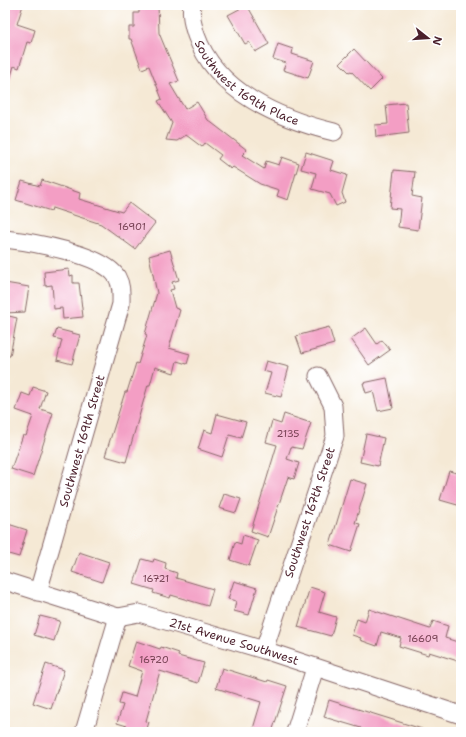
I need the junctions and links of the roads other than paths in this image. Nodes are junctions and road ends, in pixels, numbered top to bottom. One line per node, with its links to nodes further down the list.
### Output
1 (192, 5): 2 (street, Southwest 169th Place)
2 (334, 132)
3 (5, 239): 6 (street, Southwest 169th Street)
4 (318, 376): 8 (street, Southwest 167th Street)
5 (5, 581): 6 (street, 21st Avenue Southwest)
6 (38, 592): 7 (street, 21st Avenue Southwest)
7 (118, 617): 8 (street, 21st Avenue Southwest); 11 (street)
8 (264, 650): 9 (street, 21st Avenue Southwest)
9 (315, 668): 10 (street, 21st Avenue Southwest); 12 (street)
10 (461, 715)
11 (84, 732)
12 (295, 732)

